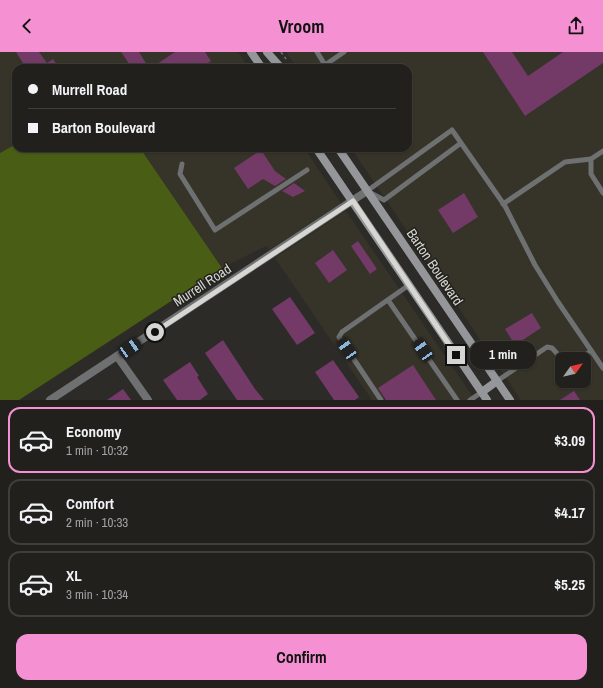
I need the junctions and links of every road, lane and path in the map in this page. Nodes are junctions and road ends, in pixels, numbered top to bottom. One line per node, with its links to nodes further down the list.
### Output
1 (251, 52): 6 (main road)
2 (266, 52): 7 (main road)
3 (272, 52): 8 (main road)
4 (317, 52): 5 (lane)
5 (344, 52)
6 (259, 64)
7 (278, 64)
8 (280, 64)
9 (461, 144): 16 (lane); 16 (lane); 19 (lane)
10 (603, 151): 13 (lane)
11 (319, 152): 18 (main road)
12 (341, 152): 16 (main road, Barton Boulevard)
13 (590, 159): 17 (lane); 19 (lane)
14 (182, 164): 15 (lane)
15 (307, 170)
16 (367, 191): 18 (street, Murrell Road); 26 (main road, Barton Boulevard)
17 (603, 193)
18 (353, 201): 20 (main road); 24 (street, Murrell Road)
19 (503, 204): 22 (lane)
20 (409, 285): 21 (lane); 27 (main road)
21 (388, 300): 30 (lane); 31 (lane)
22 (591, 351): 25 (lane)
23 (556, 352): 26 (lane)
24 (117, 356): 28 (street, Murrell Road); 29 (street)
25 (603, 368)
26 (497, 381): 27 (main road); 34 (main road, Barton Boulevard)
27 (482, 392): 32 (lane); 33 (main road)
28 (50, 400)
29 (148, 400)
30 (381, 400)
31 (457, 400)
32 (470, 400)
33 (487, 400)
34 (510, 400)

